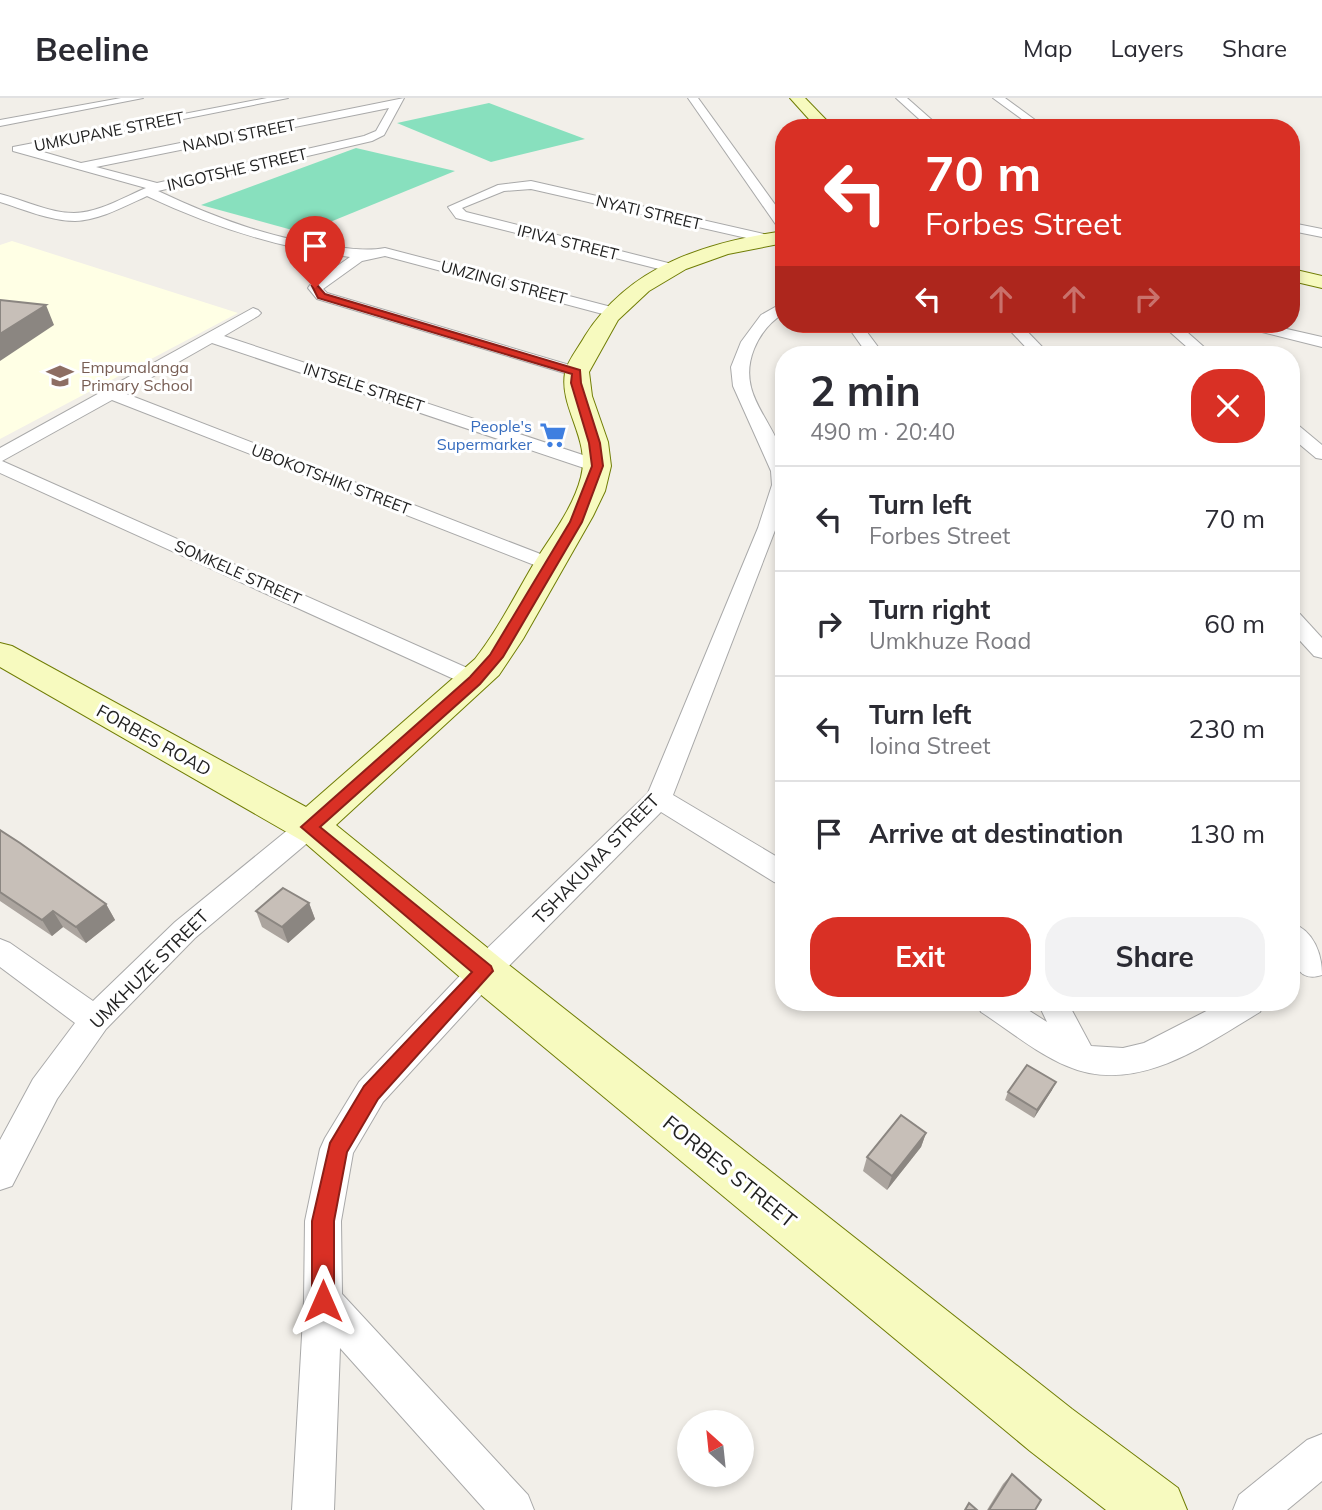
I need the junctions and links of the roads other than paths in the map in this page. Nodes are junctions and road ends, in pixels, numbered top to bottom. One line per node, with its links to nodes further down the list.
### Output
1 (138, 98): 12 (street)
2 (283, 98): 14 (street, UMKUPANE STREET)
3 (693, 98): 18 (street)
4 (797, 98): 9 (street)
5 (901, 98): 10 (street)
6 (998, 98): 11 (street)
7 (397, 101): 14 (street, NANDI STREET); 16 (street, INGOTSHE STREET)
8 (0, 110): 12 (street)
9 (817, 119)
10 (926, 119)
11 (1028, 119)
12 (15, 120): 13 (street)
13 (0, 123)
14 (81, 166): 16 (street, UMKUPANE STREET)
15 (531, 185): 20 (street, NYATI STREET); 24 (street, IPIVA STREET)
16 (152, 189): 17 (street, INGOTSHE STREET); 23 (street, UMKUPANE STREET)
17 (0, 198)
18 (775, 228)
19 (1300, 228): 21 (street)
20 (775, 233)
21 (1322, 233)
22 (775, 235): 24 (street)
23 (367, 255): 27 (street, UMZINGI STREET); 37 (street)
24 (675, 269): 27 (street)
25 (1300, 277): 26 (street)
26 (1322, 282)
27 (614, 312): 37 (street)
28 (775, 312): 42 (street, TSHAKUMA STREET)
29 (253, 313): 33 (street)
30 (1021, 333): 35 (street)
31 (1179, 333): 36 (street)
32 (1284, 333): 34 (street)
33 (211, 337): 38 (street); 43 (street, INTSELE STREET)
34 (1322, 342)
35 (1033, 346)
36 (1195, 346)
37 (577, 372): 43 (street)
38 (113, 394): 41 (street); 46 (street, UBOKOTSHIKI STREET)
39 (1300, 436): 40 (street)
40 (1322, 454)
41 (0, 456)
42 (775, 460)
43 (597, 466): 46 (street)
44 (0, 467): 50 (street, SOMKELE STREET)
45 (775, 524): 51 (street, TSHAKUMA STREET)
46 (549, 565): 50 (street)
47 (1300, 628): 48 (street)
48 (1322, 651)
49 (0, 653): 52 (street, FORBES ROAD)
50 (475, 681): 52 (street)
51 (659, 797): 53 (street); 57 (street, TSHAKUMA STREET)
52 (309, 827): 57 (street, FORBES STREET); 61 (street, UMKHUZE STREET)
53 (775, 868)
54 (0, 951): 61 (street)
55 (1300, 951): 56 (street)
56 (1309, 969)
57 (484, 971): 64 (street, TSHAKUMA STREET); 68 (street, FORBES STREET)
58 (1005, 1011): 62 (street)
59 (1058, 1011): 62 (street)
60 (1235, 1011): 62 (street)
61 (95, 1020): 63 (street, UMKHUZE STREET)
62 (1080, 1057)
63 (0, 1174)
64 (323, 1301): 66 (street, TSHAKUMA STREET); 67 (street)
65 (1322, 1455): 69 (street)
66 (313, 1510)
67 (513, 1510)
68 (1156, 1510)
69 (1254, 1510)

